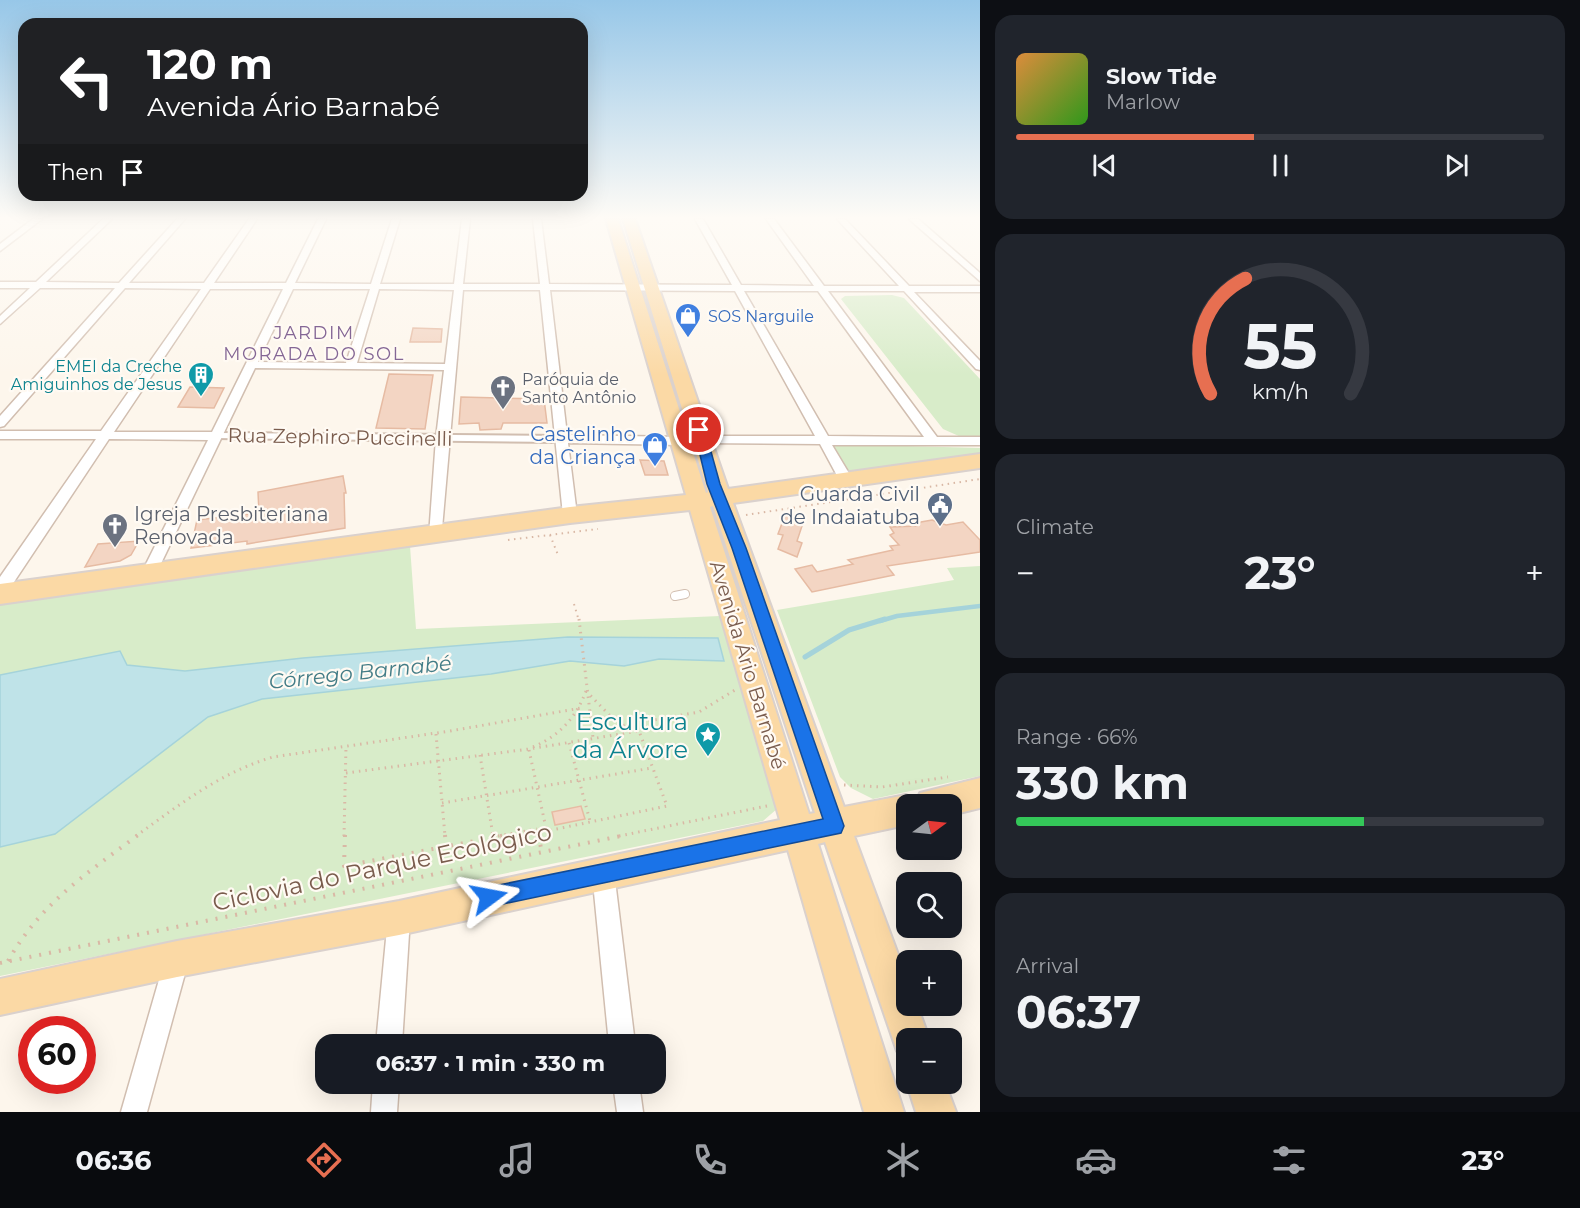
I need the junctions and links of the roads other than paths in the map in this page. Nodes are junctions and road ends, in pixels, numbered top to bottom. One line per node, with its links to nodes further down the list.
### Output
1 (53, 271): 15 (street)
2 (134, 271): 13 (street)
3 (218, 271): 16 (street)
4 (298, 271): 17 (street)
5 (380, 271): 18 (street)
6 (461, 271): 19 (street)
7 (542, 271): 20 (street)
8 (626, 271): 21 (main road, Avenida Ário Barnabé)
9 (645, 271): 22 (main road, Avenida Ário Barnabé)
10 (728, 271): 23 (street)
11 (809, 271): 24 (street)
12 (891, 271): 25 (street)
13 (122, 284): 15 (street); 16 (street); 32 (street)
14 (0, 285): 15 (street)
15 (38, 285): 27 (street)
16 (208, 285): 17 (street); 34 (street)
17 (291, 286): 18 (street); 28 (street)
18 (375, 286): 19 (street); 29 (street)
19 (459, 286): 20 (street); 30 (street)
20 (543, 286): 21 (street); 37 (street)
21 (631, 287): 22 (street); 40 (main road, Avenida Ário Barnabé)
22 (650, 287): 23 (street); 38 (main road, Avenida Ário Barnabé)
23 (737, 288): 24 (street); 39 (street)
24 (822, 288): 25 (street); 41 (street)
25 (908, 289): 26 (street); 31 (street)
26 (980, 289)
27 (0, 321)
28 (253, 364): 29 (street); 35 (street)
29 (351, 364): 30 (street)
30 (452, 367): 36 (street)
31 (980, 368)
32 (0, 423)
33 (0, 435): 34 (street, Rua Zephiro Puccinelli)
34 (104, 435): 35 (street, Rua Zephiro Puccinelli); 49 (street)
35 (217, 436): 36 (street, Rua Zephiro Puccinelli); 48 (street)
36 (442, 438): 37 (street, Rua Zephiro Puccinelli); 47 (street)
37 (560, 439): 40 (street, Rua Zephiro Puccinelli); 46 (street)
38 (702, 440): 39 (street); 45 (main road, Avenida Ário Barnabé)
39 (826, 440): 41 (street); 44 (street)
40 (680, 441): 45 (main road, Avenida Ário Barnabé)
41 (934, 441): 42 (street)
42 (980, 441)
43 (980, 460): 44 (main road)
44 (846, 480): 45 (main road)
45 (708, 499): 46 (main road); 56 (main road, Avenida Ário Barnabé); 57 (main road, Avenida Ário Barnabé)
46 (570, 515): 47 (main road)
47 (436, 536): 48 (main road)
48 (149, 574): 50 (main road)
49 (0, 589)
50 (0, 594)
51 (685, 594): 52 (lane)
52 (675, 596)
53 (968, 784): 54 (main road)
54 (950, 794)
55 (896, 812): 56 (main road)
56 (835, 826): 57 (main road); 62 (main road, Avenida Ário Barnabé)
57 (799, 833): 58 (main road); 71 (main road, Avenida Ário Barnabé)
58 (603, 872): 59 (main road); 64 (street)
59 (399, 918): 60 (main road); 63 (street)
60 (177, 959): 61 (main road); 68 (street)
61 (0, 997)
62 (906, 1028)
63 (390, 1034)
64 (621, 1034)
65 (385, 1094): 69 (street)
66 (628, 1094): 70 (street)
67 (929, 1094): 72 (main road)
68 (134, 1112)
69 (384, 1112)
70 (630, 1112)
71 (884, 1112)
72 (936, 1112)

